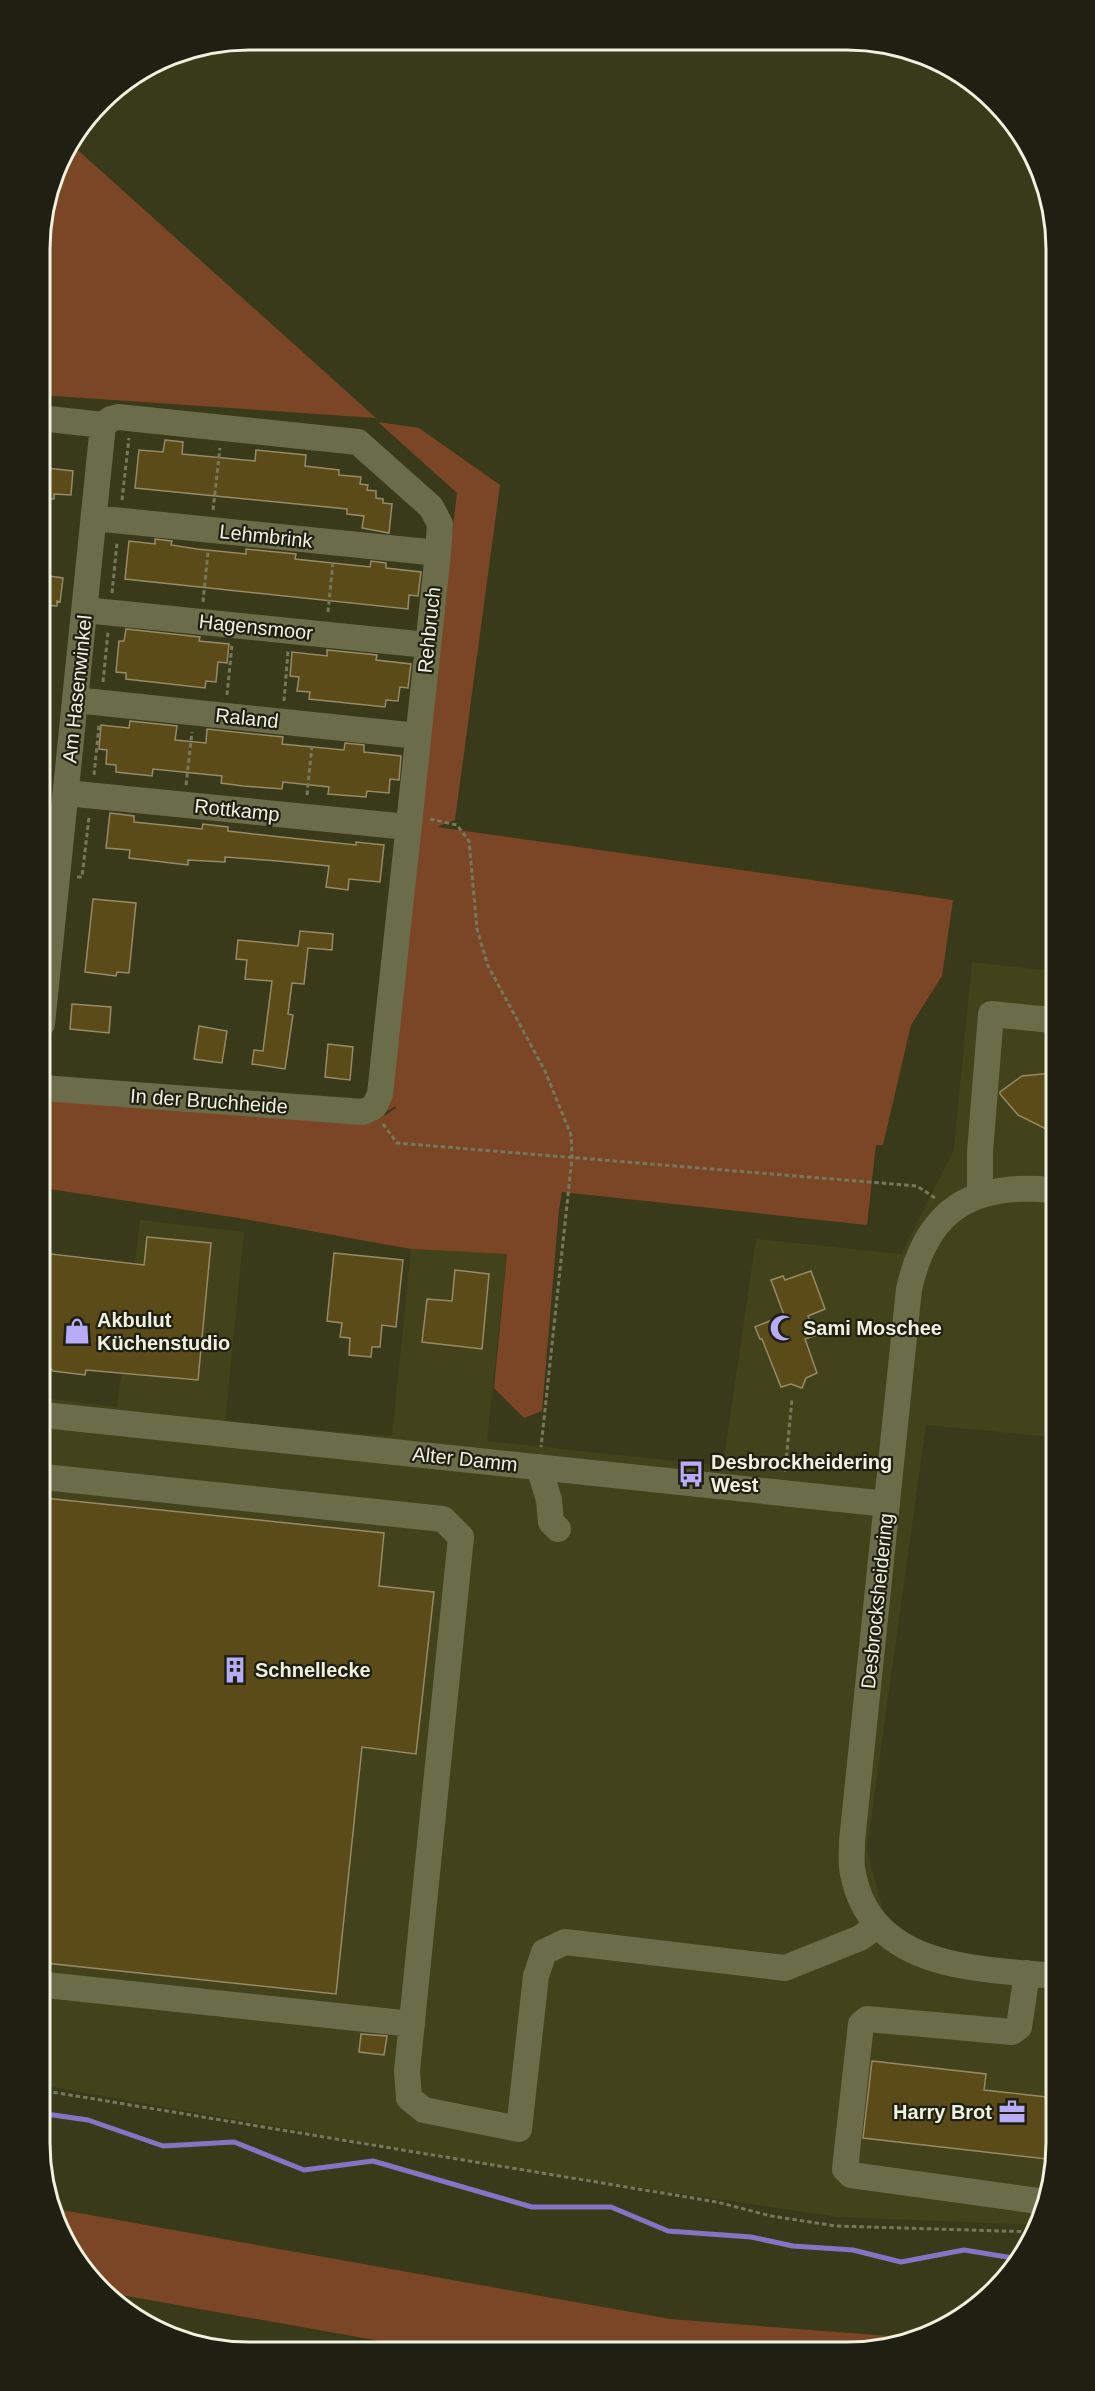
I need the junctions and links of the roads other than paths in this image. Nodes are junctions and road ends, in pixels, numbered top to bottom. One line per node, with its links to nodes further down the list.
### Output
1 (50, 419): 2 (street)
2 (103, 425): 3 (street, Am Hasenwinkel); 4 (street, Rehbruch)
3 (94, 518): 4 (street, Lehmbrink); 5 (street, Am Hasenwinkel)
4 (438, 553): 6 (street, Rehbruch)
5 (97, 611): 6 (street, Hagensmoor); 7 (street, Am Hasenwinkel)
6 (427, 645): 8 (street, Rehbruch)
7 (75, 700): 8 (street, Raland); 9 (street, Am Hasenwinkel)
8 (418, 736): 10 (street, Rehbruch)
9 (66, 793): 10 (street, Rottkamp); 11 (street, Am Hasenwinkel)
10 (409, 821): 14 (street, Rehbruch)
11 (50, 945)
12 (1046, 1019): 16 (street)
13 (50, 1089): 14 (street, In der Bruchheide)
14 (374, 1107)
15 (1046, 1190): 16 (street, Desbrocksheidering)
16 (980, 1195): 20 (street, Desbrocksheidering)
17 (50, 1416): 18 (street, Alter Damm)
18 (539, 1467): 20 (street, Alter Damm); 21 (street)
19 (50, 1478): 26 (street)
20 (887, 1504): 22 (street, Desbrocksheidering)
21 (558, 1529)
22 (878, 1925): 23 (street, Desbrocksheidering); 26 (street)
23 (1027, 1973): 24 (street, Desbrocksheidering); 27 (street)
24 (1045, 1975)
25 (50, 1986): 26 (street)
26 (412, 2024)
27 (1036, 2201)

